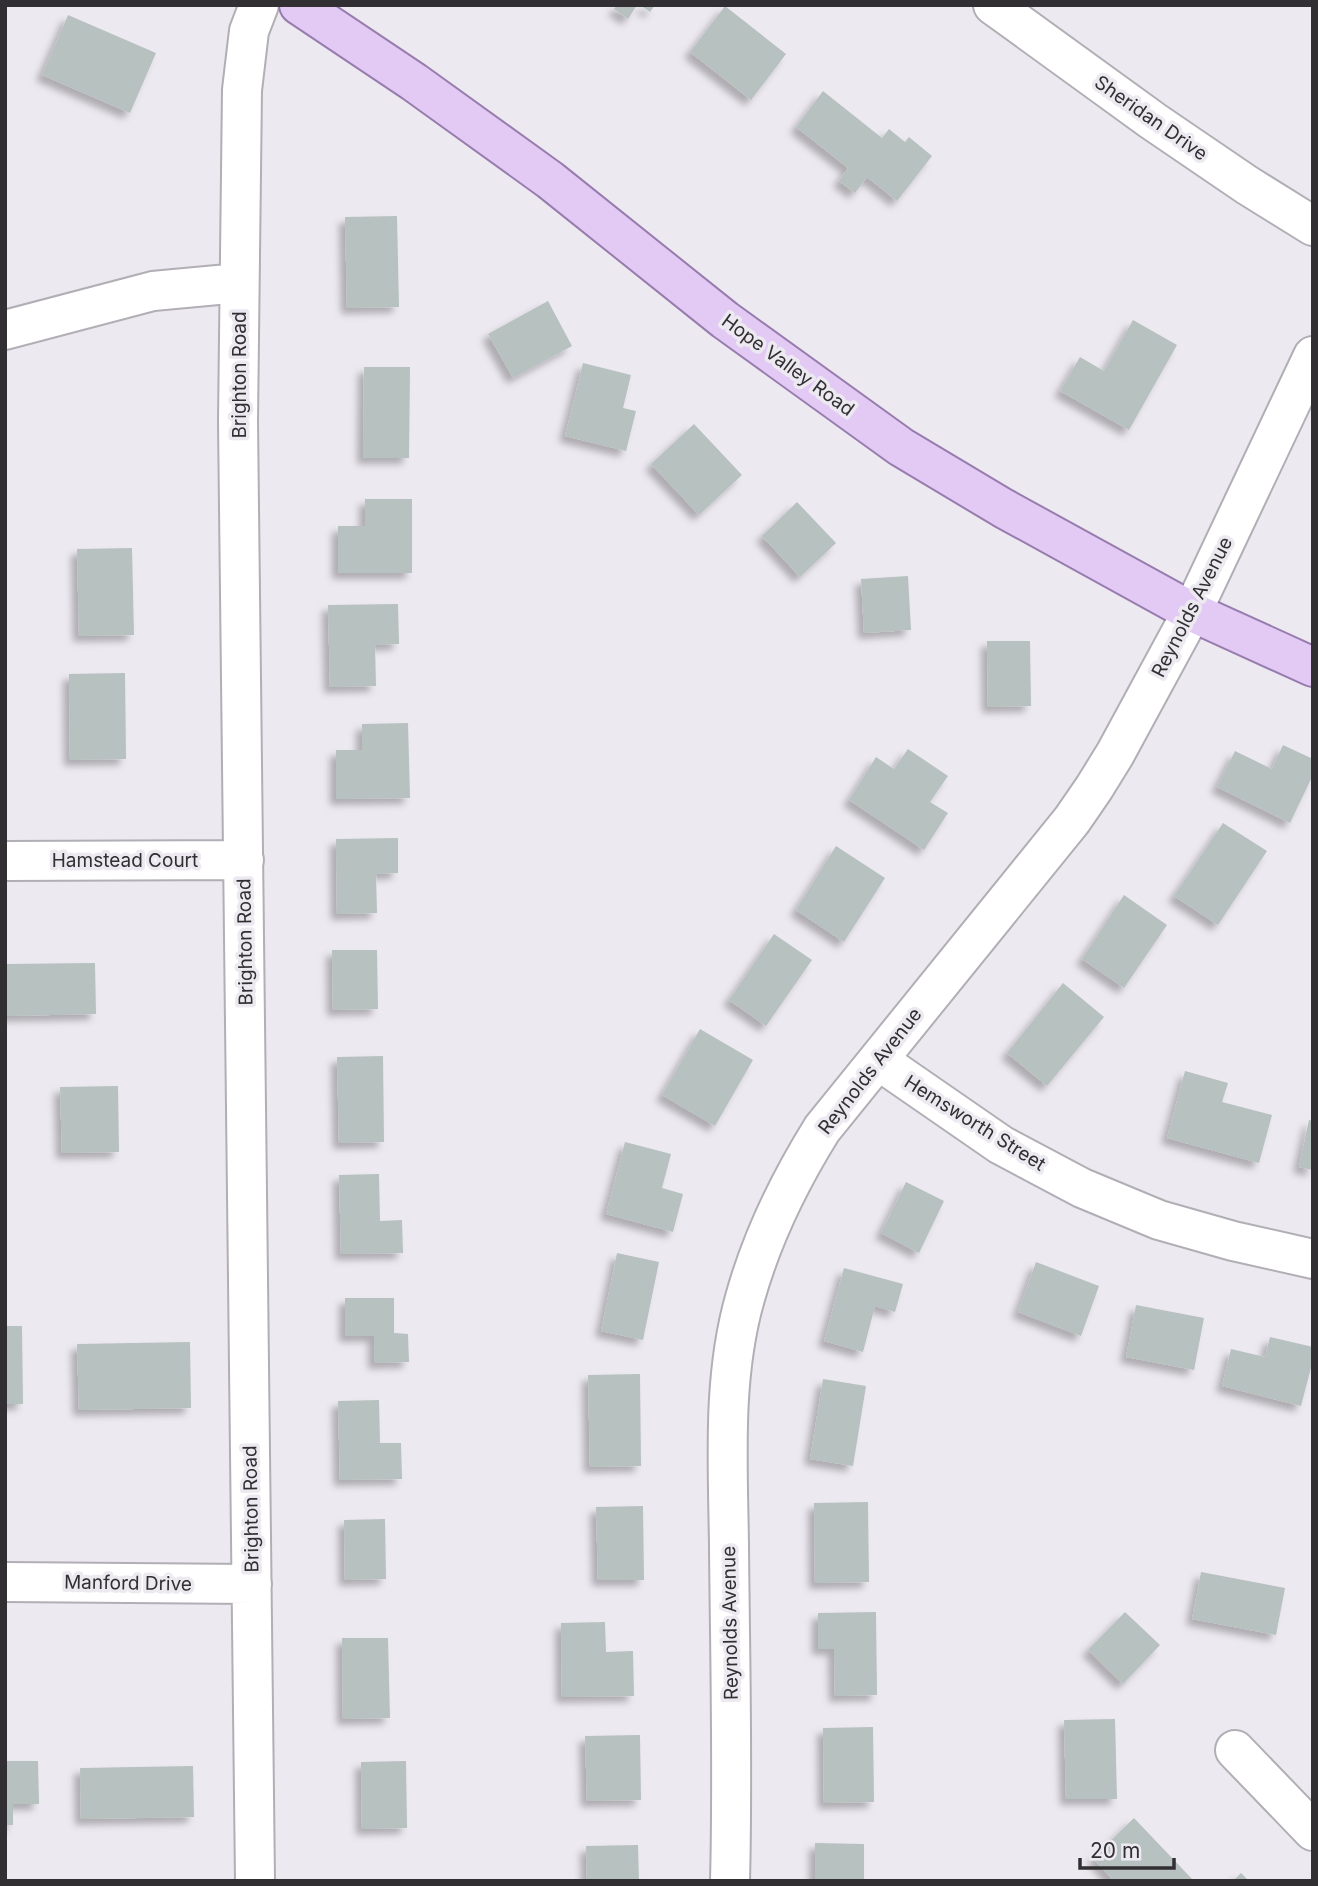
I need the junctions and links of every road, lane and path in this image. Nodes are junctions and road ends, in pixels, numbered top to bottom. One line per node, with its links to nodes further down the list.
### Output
1 (259, 5): 5 (street, Brighton Road)
2 (299, 5): 8 (main road, Hope Valley Road)
3 (993, 5): 4 (street, Sheridan Drive)
4 (1313, 226)
5 (239, 283): 6 (street); 11 (street, Brighton Road)
6 (5, 330)
7 (1313, 356): 8 (street, Reynolds Avenue)
8 (1192, 612): 9 (main road, Hope Valley Road); 12 (street, Reynolds Avenue)
9 (1313, 667)
10 (5, 860): 11 (street, Hamstead Court)
11 (244, 860): 15 (street, Brighton Road)
12 (878, 1060): 13 (street, Hemsworth Street); 19 (street, Reynolds Avenue)
13 (1313, 1259)
14 (5, 1582): 15 (street, Manford Drive)
15 (252, 1584): 18 (street, Brighton Road)
16 (1235, 1750): 17 (street)
17 (1313, 1831)
18 (255, 1881)
19 (730, 1881)

